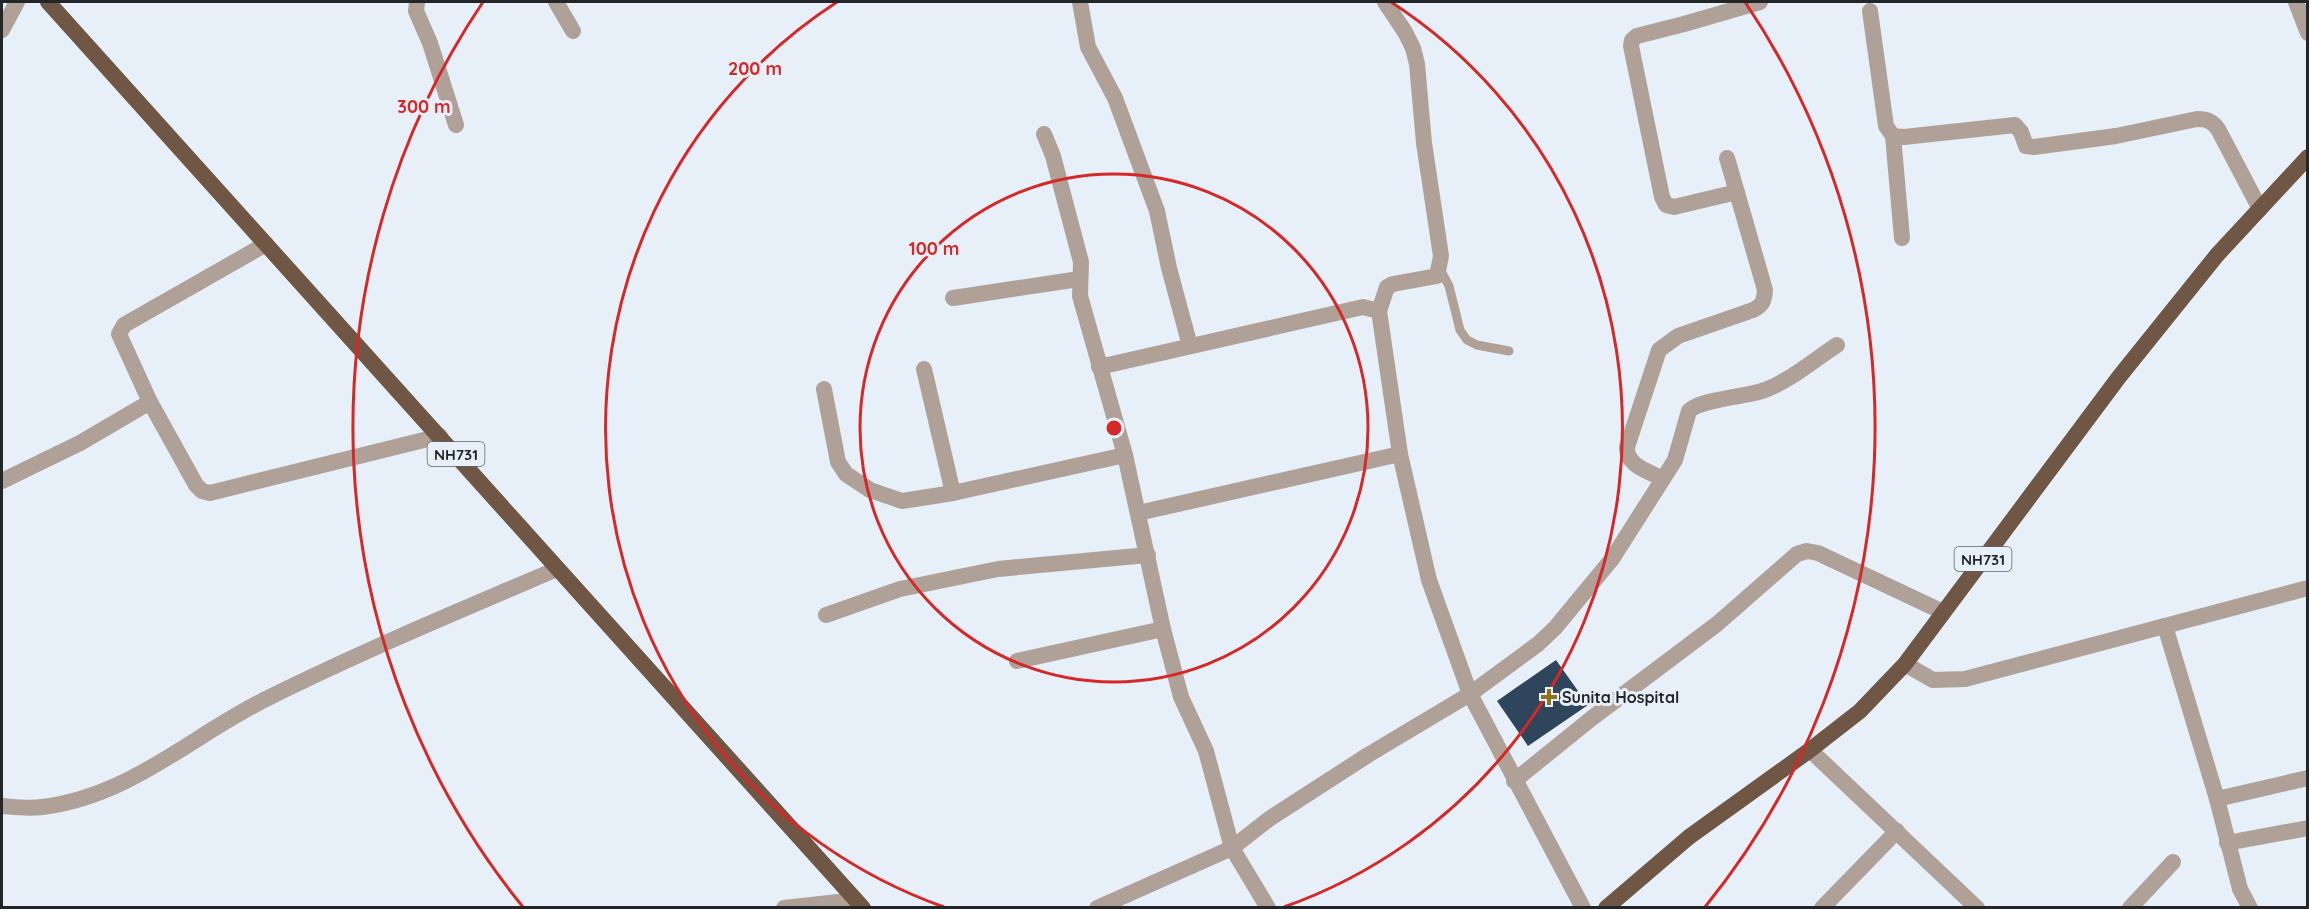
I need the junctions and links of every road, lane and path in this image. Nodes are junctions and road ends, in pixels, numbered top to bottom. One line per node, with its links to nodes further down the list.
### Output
1 (17, 2): 10 (street)
2 (48, 2): 21 (highway, NH731)
3 (417, 2): 13 (street)
4 (556, 2): 11 (street)
5 (1080, 2): 27 (street)
6 (1385, 2): 22 (street)
7 (1760, 2): 18 (street)
8 (2296, 2): 12 (street)
9 (1870, 11): 15 (street)
10 (2, 30)
11 (573, 31)
12 (2307, 33)
13 (456, 125)
14 (1044, 134): 23 (street)
15 (1893, 136): 19 (street); 20 (street)
16 (2307, 157): 19 (highway, NH731)
17 (1727, 158): 18 (street)
18 (1737, 192): 36 (street)
19 (2260, 209): 43 (highway, NH731)
20 (1902, 238)
21 (266, 244): 32 (street); 33 (highway, NH731)
22 (1440, 268): 25 (street); 28 (lane)
23 (1079, 279): 24 (street); 29 (street)
24 (953, 298)
25 (1379, 311): 27 (street); 34 (street)
26 (1837, 345): 36 (street)
27 (1190, 346): 29 (street)
28 (1509, 351)
29 (1099, 367): 35 (street)
30 (924, 369): 38 (street)
31 (824, 389): 38 (street)
32 (150, 402): 33 (street); 37 (street)
33 (440, 436): 41 (highway, NH731)
34 (1400, 454): 39 (street); 49 (street)
35 (1125, 455): 38 (street); 39 (street)
36 (1663, 479): 49 (street)
37 (2, 481)
38 (954, 493)
39 (1138, 513): 40 (street)
40 (1148, 555): 44 (street); 46 (street)
41 (558, 569): 54 (street); 60 (highway, NH731)
42 (2307, 588): 45 (street)
43 (1943, 612): 48 (highway, NH731); 52 (street)
44 (826, 615)
45 (2165, 626): 48 (street); 53 (street)
46 (1163, 629): 47 (street); 58 (street)
47 (1017, 661)
48 (1905, 664): 50 (highway, NH731)
49 (1470, 694): 52 (street); 58 (street)
50 (1810, 750): 56 (street); 65 (highway, NH731)
51 (2307, 778): 53 (street)
52 (1514, 781): 64 (street)
53 (2217, 799): 57 (street)
54 (2, 806)
55 (2307, 828): 57 (street)
56 (1897, 831): 66 (street); 67 (street)
57 (2227, 843): 69 (street)
58 (1232, 848): 62 (street); 63 (street)
59 (2173, 862): 68 (street)
60 (859, 904): 61 (street)
61 (784, 908)
62 (1097, 908)
63 (1268, 908)
64 (1583, 908)
65 (1606, 908)
66 (1822, 908)
67 (1977, 908)
68 (2130, 908)
69 (2250, 908)

